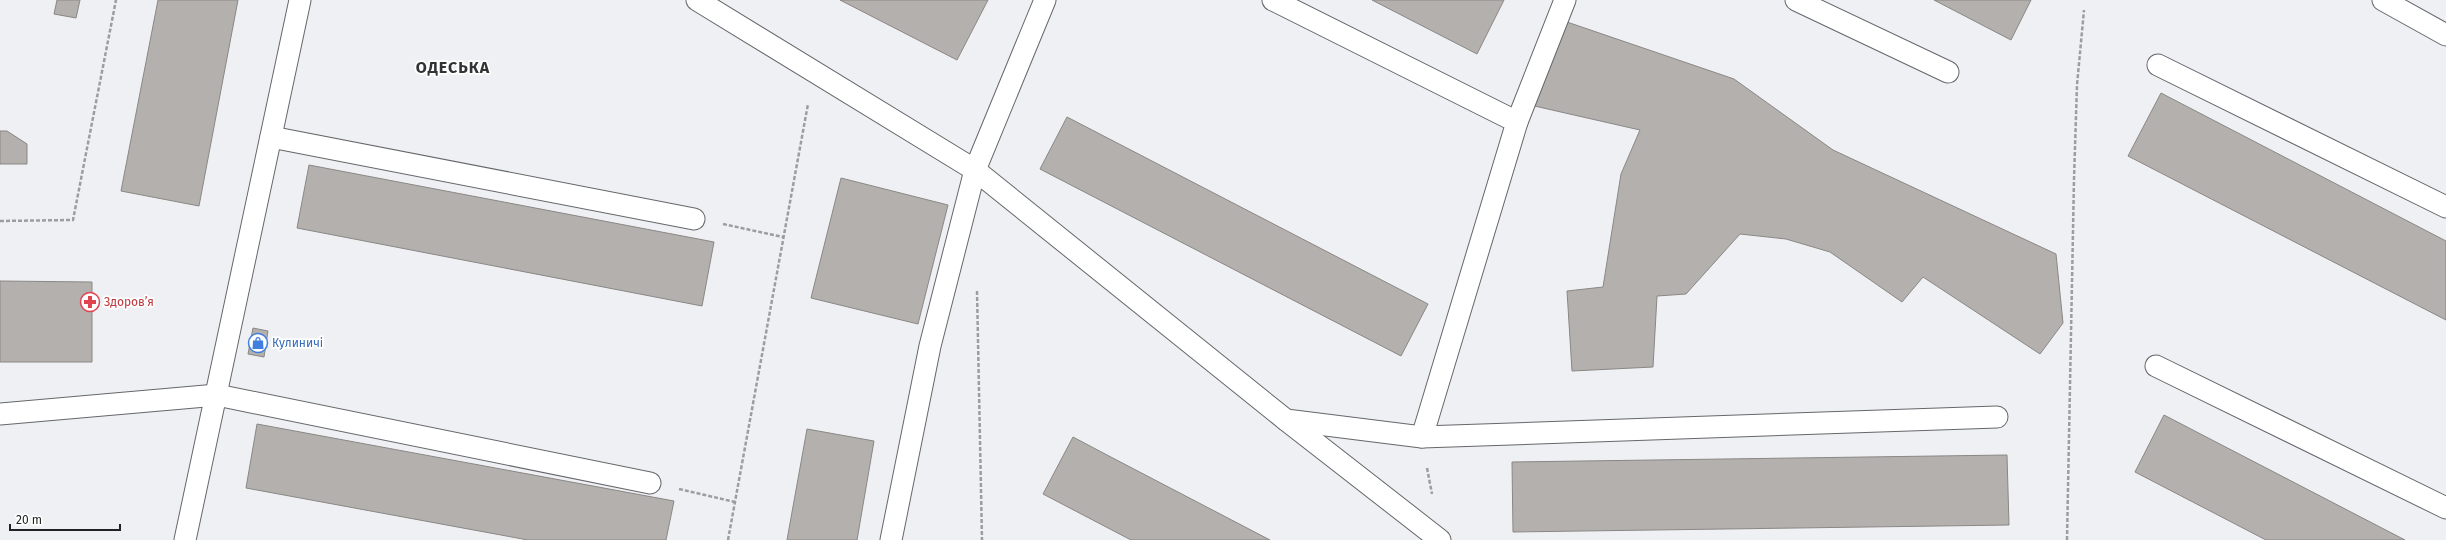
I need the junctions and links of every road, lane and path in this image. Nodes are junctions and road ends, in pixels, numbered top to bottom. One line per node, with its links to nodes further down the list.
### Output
1 (116, 0): 19 (path)
2 (300, 0): 15 (lane)
3 (697, 0): 12 (lane)
4 (1045, 0): 16 (lane)
5 (1273, 0): 14 (lane)
6 (1565, 0): 14 (lane)
7 (1796, 0): 13 (lane)
8 (2383, 0): 10 (lane)
9 (2084, 10): 37 (path)
10 (2446, 35)
11 (2158, 65): 17 (lane)
12 (814, 72): 16 (lane); 20 (path)
13 (1948, 72)
14 (1517, 122): 27 (lane)
15 (271, 137): 18 (lane); 23 (lane)
16 (975, 170): 26 (lane); 34 (lane)
17 (2446, 208)
18 (694, 218): 20 (path)
19 (0, 220)
20 (783, 237): 30 (path)
21 (977, 288): 35 (path)
22 (2156, 366): 31 (lane)
23 (217, 395): 24 (lane); 28 (lane); 32 (lane)
24 (0, 414)
25 (1997, 417): 27 (lane)
26 (1286, 420): 27 (lane); 36 (lane)
27 (1422, 437): 29 (path)
28 (650, 483): 30 (path)
29 (1432, 496)
30 (735, 502): 33 (path)
31 (2446, 508)
32 (185, 540)
33 (728, 540)
34 (891, 540)
35 (982, 540)
36 (1440, 540)
37 (2067, 540)

